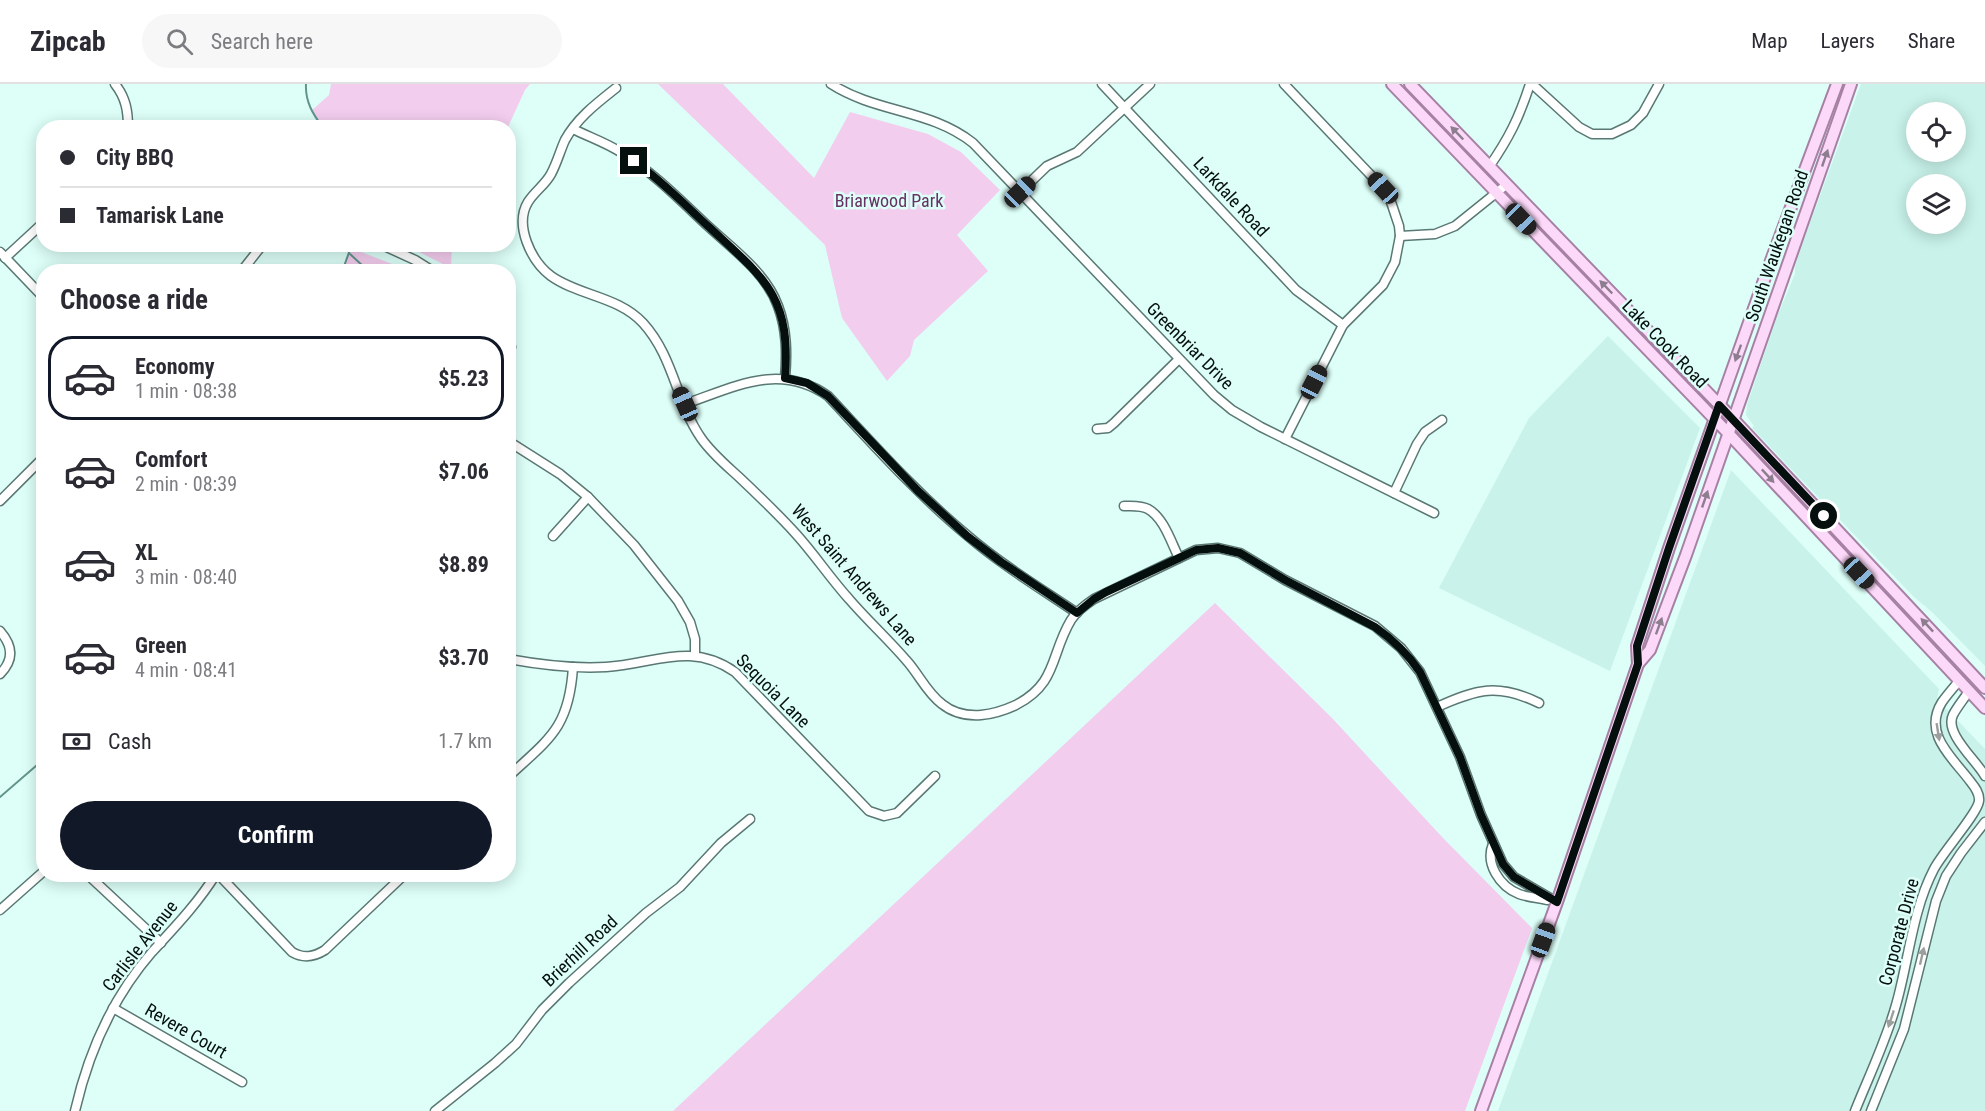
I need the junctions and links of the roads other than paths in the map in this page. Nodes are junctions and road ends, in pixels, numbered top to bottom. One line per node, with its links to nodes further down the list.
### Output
1 (116, 84): 14 (street)
2 (831, 84): 18 (street, Greenbriar Drive)
3 (1102, 84): 13 (street, Larkdale Road)
4 (1150, 84): 13 (street)
5 (1284, 84): 21 (street)
6 (1392, 84): 19 (main road, Lake Cook Road)
7 (1410, 84): 16 (main road, Lake Cook Road, one-way to 7)
8 (1531, 84): 9 (street); 16 (street)
9 (1659, 84)
10 (1837, 84): 32 (main road, South Waukegan Road, one-way to 32)
11 (1851, 84): 33 (main road, South Waukegan Road, one-way to 11)
12 (616, 88): 15 (street, West Saint Andrews Lane)
13 (1124, 108): 18 (street); 28 (street, Larkdale Road)
14 (128, 120)
15 (573, 129): 30 (street); 31 (street, West Saint Andrews Lane)
16 (1489, 167): 17 (main road, Lake Cook Road)
17 (1506, 185): 19 (street); 32 (main road, Lake Cook Road, one-way to 17)
18 (1020, 192): 29 (street, Greenbriar Drive)
19 (1496, 194): 21 (street); 35 (main road, Lake Cook Road)
20 (36, 228): 24 (street)
21 (1400, 236): 28 (street)
22 (257, 252): 25 (street)
23 (398, 252): 26 (street)
24 (3, 255): 27 (street)
25 (247, 264)
26 (421, 264)
27 (36, 290)
28 (1343, 325): 38 (street)
29 (1178, 360): 36 (street); 38 (street, Greenbriar Drive)
30 (785, 378): 31 (street); 48 (street)
31 (685, 404): 48 (street, West Saint Andrews Lane)
32 (1719, 405): 33 (main road, Lake Cook Road); 35 (main road, South Waukegan Road)
33 (1732, 419): 37 (main road, South Waukegan Road); 56 (main road, Lake Cook Road, one-way to 33)
34 (1442, 420): 41 (street)
35 (1715, 420): 37 (main road, Lake Cook Road); 52 (main road, South Waukegan Road)
36 (1097, 429)
37 (1728, 433): 52 (main road, South Waukegan Road, one-way to 37); 55 (main road, Lake Cook Road, one-way to 55)
38 (1285, 439): 41 (street, Greenbriar Drive)
39 (516, 446): 42 (street)
40 (36, 465): 43 (street)
41 (1394, 493): 45 (street, Greenbriar Drive)
42 (588, 497): 46 (street); 50 (street)
43 (0, 501)
44 (1124, 506): 47 (street)
45 (1434, 513)
46 (553, 536)
47 (1179, 558): 48 (street); 59 (street)
48 (1077, 613)
49 (0, 632): 54 (street)
50 (695, 656): 53 (street, Sequoia Lane); 63 (street, Sequoia Lane)
51 (516, 660): 53 (street, Sequoia Lane)
52 (1638, 664): 71 (main road)
53 (573, 667): 61 (street)
54 (0, 674)
55 (1959, 681): 57 (main road, Lake Cook Road); 79 (street, Corporate Drive, one-way to 79)
56 (1985, 688)
57 (1969, 691): 60 (main road, Lake Cook Road); 62 (street)
58 (1539, 703): 59 (street)
59 (1437, 707): 71 (street)
60 (1985, 708)
61 (516, 769)
62 (1985, 776)
63 (935, 777)
64 (750, 819): 77 (street, Brierhill Road)
65 (1985, 822): 80 (street, Corporate Drive, one-way to 65)
66 (36, 878): 72 (street)
67 (95, 882): 73 (street)
68 (211, 882): 73 (street, Carlisle Avenue)
69 (225, 882): 70 (street)
70 (397, 882)
71 (1557, 902): 78 (main road)
72 (0, 910)
73 (161, 944): 74 (street, Carlisle Avenue)
74 (113, 1008): 75 (street, Revere Court); 76 (street, Carlisle Avenue)
75 (242, 1082)
76 (75, 1111)
77 (435, 1111)
78 (1481, 1111)
79 (1855, 1111)
80 (1870, 1111)

